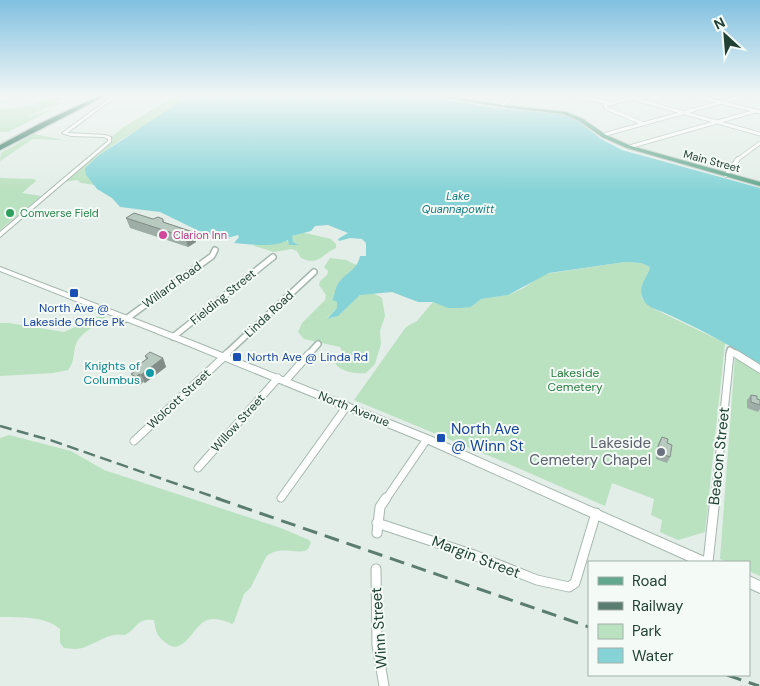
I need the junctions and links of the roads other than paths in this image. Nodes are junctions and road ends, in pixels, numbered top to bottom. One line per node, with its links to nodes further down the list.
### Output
1 (31, 127): 10 (highway)
2 (38, 127): 13 (highway)
3 (72, 127): 16 (street)
4 (591, 127): 9 (main road, Main Street)
5 (632, 127): 9 (street)
6 (699, 127): 12 (street)
7 (735, 127): 8 (street)
8 (760, 134)
9 (602, 135): 12 (main road, Main Street)
10 (0, 142)
11 (760, 143): 14 (street)
12 (629, 147): 14 (main road, Main Street)
13 (0, 148)
14 (726, 175): 15 (main road, Main Street)
15 (760, 184)
16 (0, 235)
17 (215, 250): 21 (street, Willard Road)
18 (273, 257): 22 (street, Fielding Street)
19 (0, 269): 21 (street, North Avenue)
20 (314, 272): 24 (street, Linda Road)
21 (126, 319): 22 (street, North Avenue)
22 (174, 337): 24 (street, North Avenue)
23 (318, 344): 26 (street, Willow Street)
24 (224, 356): 26 (street, North Avenue); 29 (street, Wolcott Street)
25 (760, 369): 36 (street, Beacon Street)
26 (282, 380): 27 (street, North Avenue); 30 (street, Willow Street)
27 (347, 406): 28 (street, North Avenue); 31 (street)
28 (427, 439): 32 (street, North Avenue); 33 (street)
29 (134, 442)
30 (198, 468)
31 (281, 498)
32 (596, 513): 33 (street, Margin Street); 35 (street, North Avenue)
33 (377, 523): 34 (street)
34 (377, 533)
35 (702, 561)
36 (708, 561)
37 (376, 569): 38 (street, Winn Street)
38 (384, 686)

